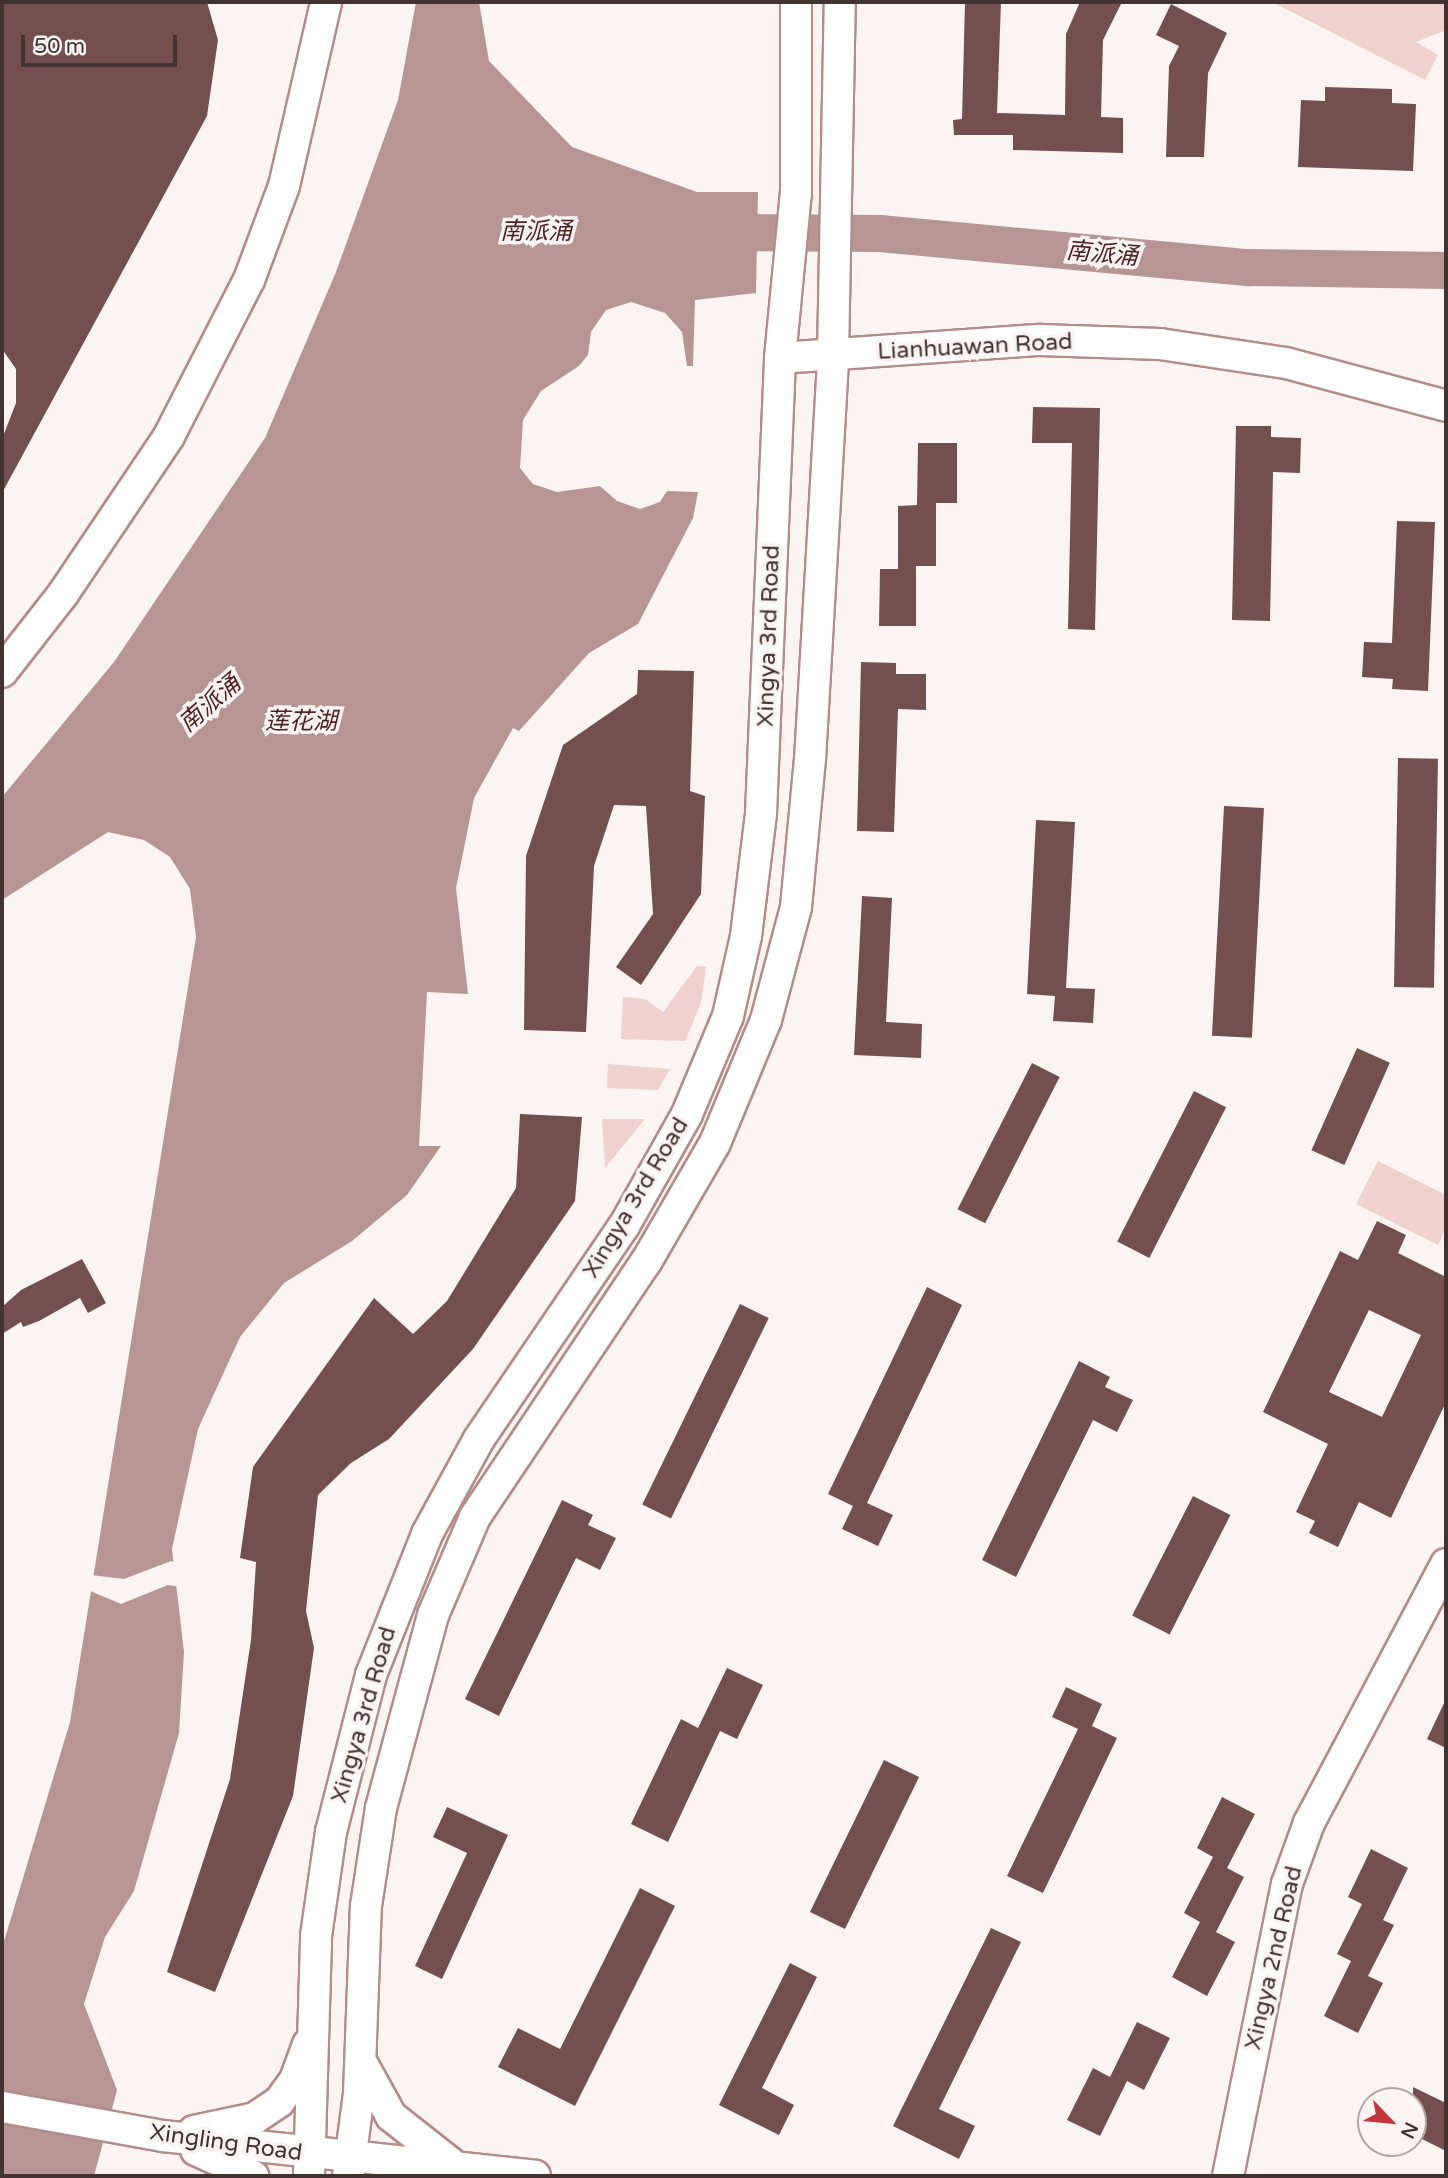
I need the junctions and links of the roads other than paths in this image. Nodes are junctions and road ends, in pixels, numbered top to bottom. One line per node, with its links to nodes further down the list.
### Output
1 (326, 2): 7 (street)
2 (796, 2): 5 (street, Xingya 3rd Road)
3 (840, 2): 4 (street, Xingya 3rd Road)
4 (833, 356): 5 (street, Lianhuawan Road); 6 (street, Lianhuawan Road); 10 (street, Xingya 3rd Road)
5 (780, 358): 9 (street, Xingya 3rd Road)
6 (1446, 406)
7 (2, 672)
8 (1446, 1564): 20 (street, Xingya 2nd Road)
9 (314, 1976): 10 (street); 11 (street, Xingya 3rd Road)
10 (362, 1976): 12 (street, Xingya 3rd Road)
11 (312, 2031): 14 (street); 15 (street, Xingya 3rd Road)
12 (358, 2055): 16 (street, Xingya 3rd Road); 17 (street)
13 (2, 2107): 14 (street, Xingling Road)
14 (163, 2136): 15 (street, Xingling Road); 18 (street)
15 (310, 2165): 16 (street, Xingling Road)
16 (349, 2168): 17 (street, Xingling Road)
17 (446, 2172): 19 (street, Xingling Road)
18 (253, 2176)
19 (535, 2176)
20 (1228, 2176)

